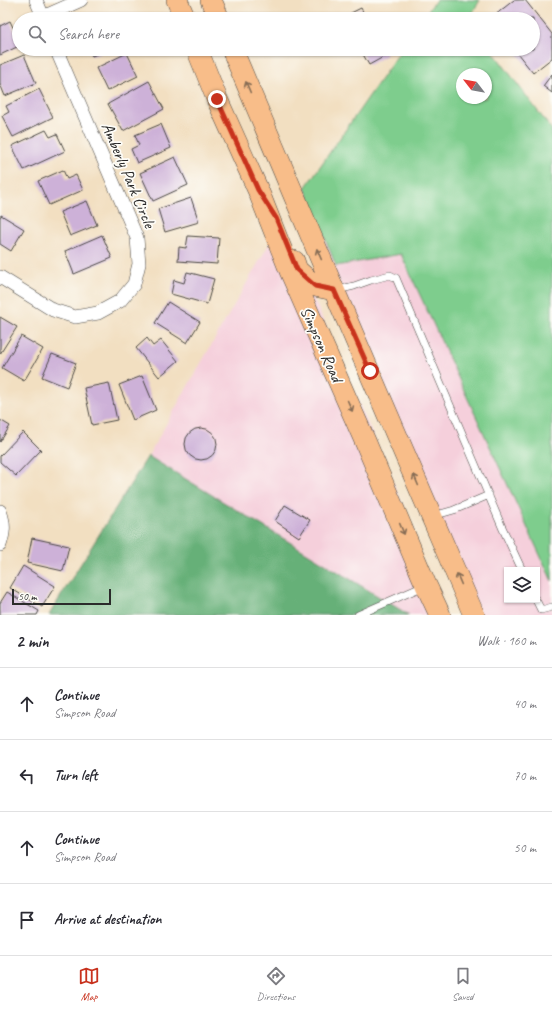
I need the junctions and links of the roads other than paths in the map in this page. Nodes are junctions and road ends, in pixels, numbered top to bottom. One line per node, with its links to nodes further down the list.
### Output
1 (36, 0): 5 (street)
2 (81, 0): 6 (street)
3 (177, 0): 7 (main road)
4 (211, 0): 8 (main road)
5 (41, 12)
6 (56, 12)
7 (182, 12)
8 (216, 12)
9 (59, 56): 13 (street, Amberly Park Circle)
10 (200, 56): 12 (main road, Simpson Road)
11 (235, 56): 14 (main road, Simpson Road, one-way to 11)
12 (258, 190): 14 (main road); 20 (main road, Simpson Road, one-way to 20)
13 (0, 277)
14 (334, 290): 15 (lane); 17 (main road, Simpson Road, one-way to 14)
15 (489, 495): 17 (lane); 19 (lane)
16 (0, 511): 18 (street)
17 (431, 516): 25 (main road, Simpson Road, one-way to 17)
18 (0, 546)
19 (521, 567)
20 (426, 585): 23 (lane); 24 (main road, Simpson Road)
21 (538, 603): 22 (lane)
22 (552, 607)
23 (358, 615)
24 (440, 615)
25 (474, 615)

